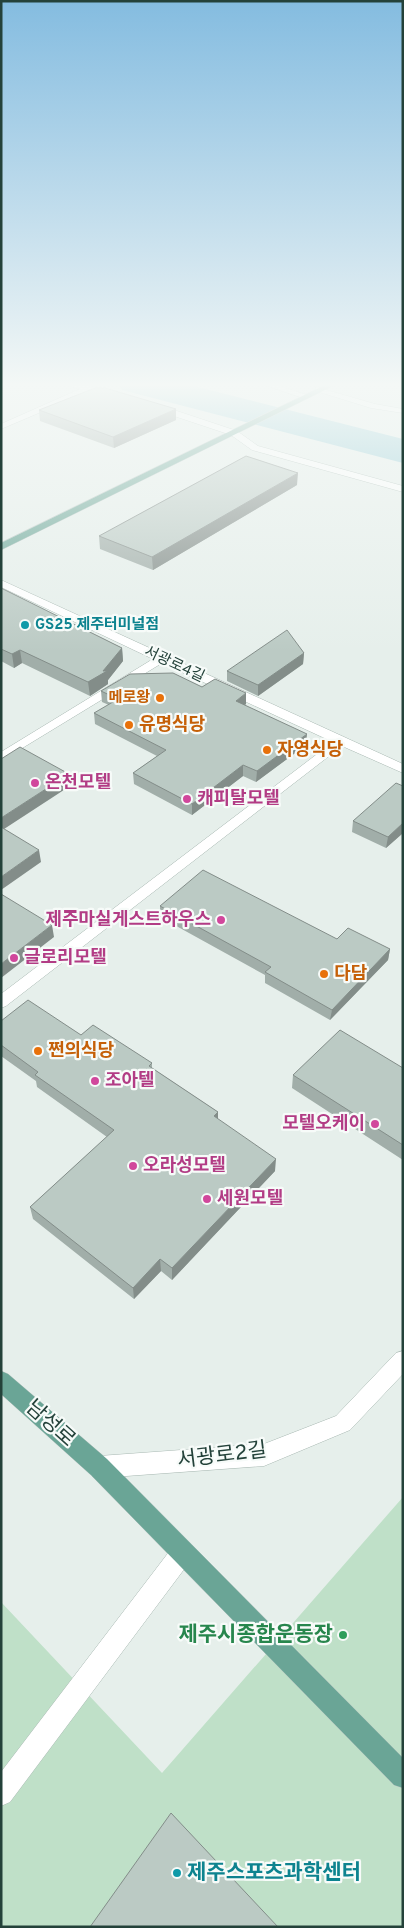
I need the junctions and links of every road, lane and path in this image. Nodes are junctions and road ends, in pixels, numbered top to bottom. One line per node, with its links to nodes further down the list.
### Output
1 (154, 472): 4 (main road)
2 (342, 472): 3 (street)
3 (403, 489)
4 (1, 547)
5 (1, 583): 6 (street, 서광로4길)
6 (161, 659): 7 (street, 서광로4길); 8 (street)
7 (340, 741): 9 (street, 서광로4길); 10 (street)
8 (1, 757)
9 (403, 769)
10 (1, 1002)
11 (403, 1360): 13 (street, 서광로2길)
12 (1, 1381): 13 (main road, 남성로)
13 (99, 1467): 14 (main road, 남성로)
14 (182, 1552): 15 (main road, 남성로); 16 (street)
15 (403, 1776)
16 (1, 1793)

